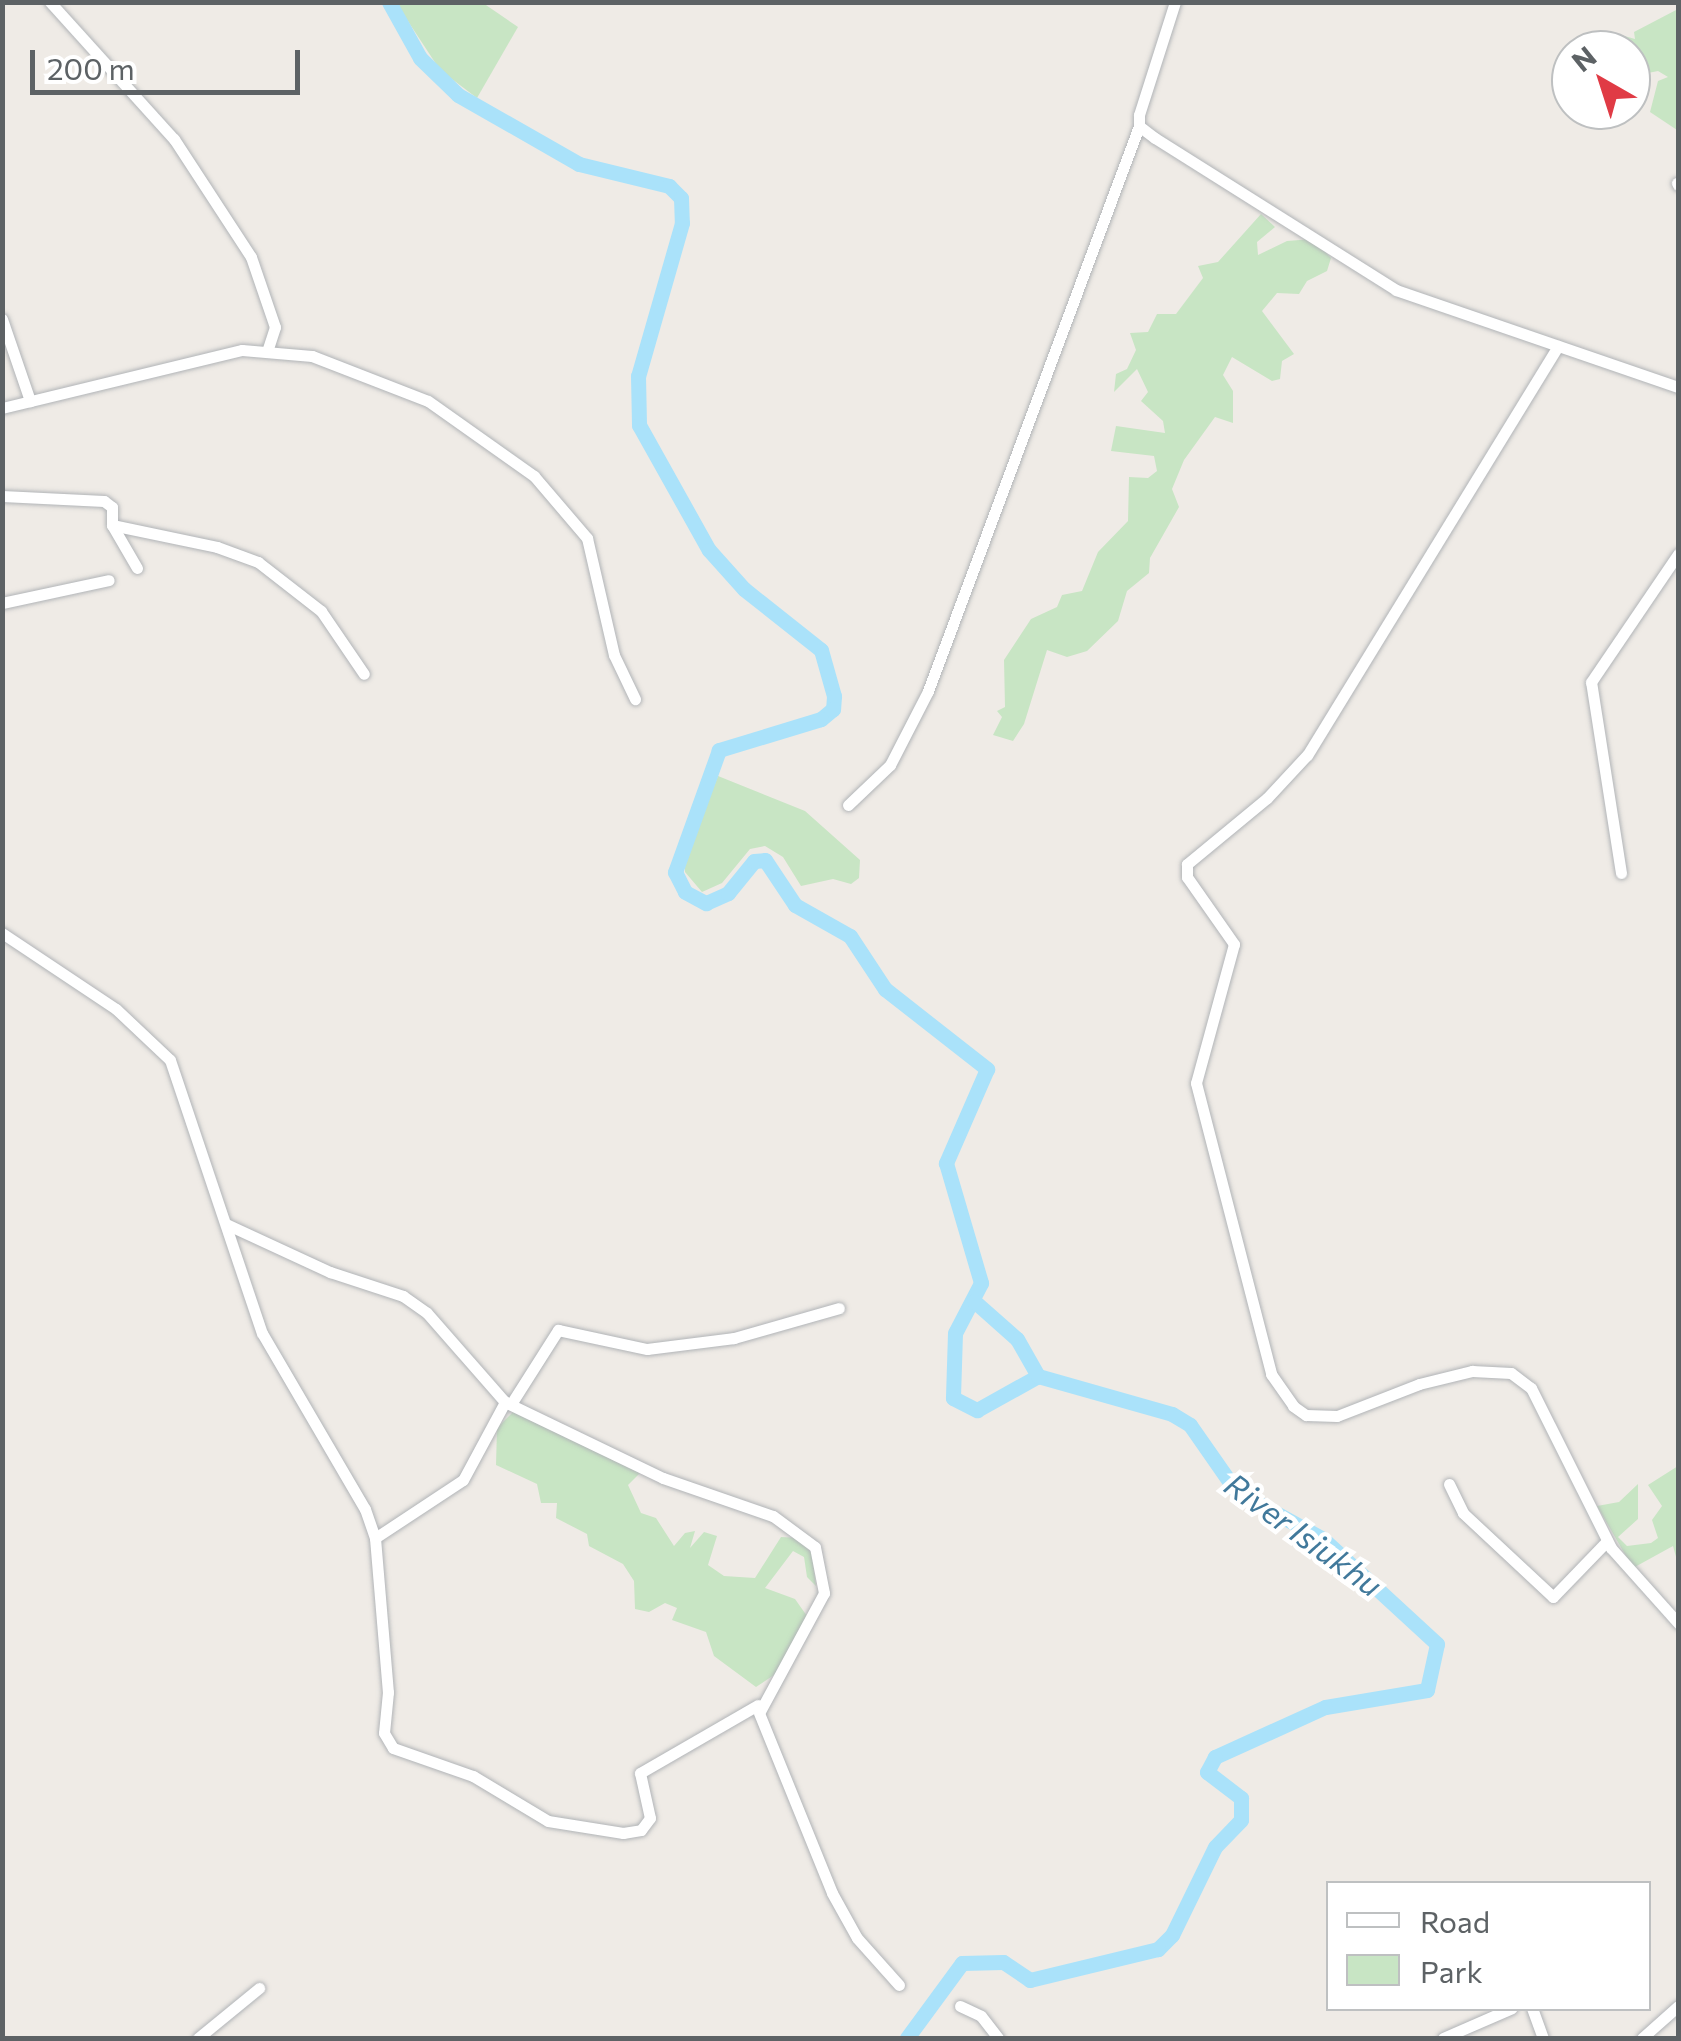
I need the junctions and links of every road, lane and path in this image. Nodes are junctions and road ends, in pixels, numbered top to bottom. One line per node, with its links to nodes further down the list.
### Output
1 (50, 2): 6 (street)
2 (1174, 2): 3 (street)
3 (1139, 126): 5 (street); 18 (street)
4 (2, 319): 8 (street)
5 (1558, 346): 7 (street); 26 (street)
6 (267, 351): 8 (street); 17 (street)
7 (1678, 387)
8 (30, 401): 9 (street)
9 (2, 408)
10 (2, 496): 11 (street)
11 (112, 525): 13 (street); 16 (street)
12 (1678, 554): 19 (street)
13 (137, 568)
14 (109, 580): 15 (street)
15 (2, 602)
16 (364, 674)
17 (635, 699)
18 (848, 805)
19 (1621, 873)
20 (4, 938): 21 (street)
21 (226, 1224): 23 (street); 25 (street)
22 (839, 1308): 23 (street)
23 (508, 1403): 25 (street); 28 (street)
24 (1449, 1484): 26 (street)
25 (375, 1538): 28 (street)
26 (1607, 1541): 27 (street)
27 (1678, 1623)
28 (758, 1705): 29 (street)
29 (898, 1985)
30 (259, 1988): 35 (street)
31 (960, 2006): 36 (street)
32 (1678, 2006): 39 (street)
33 (1505, 2011): 37 (street)
34 (1533, 2011): 38 (street)
35 (198, 2038)
36 (998, 2038)
37 (1443, 2038)
38 (1543, 2038)
39 (1642, 2038)

